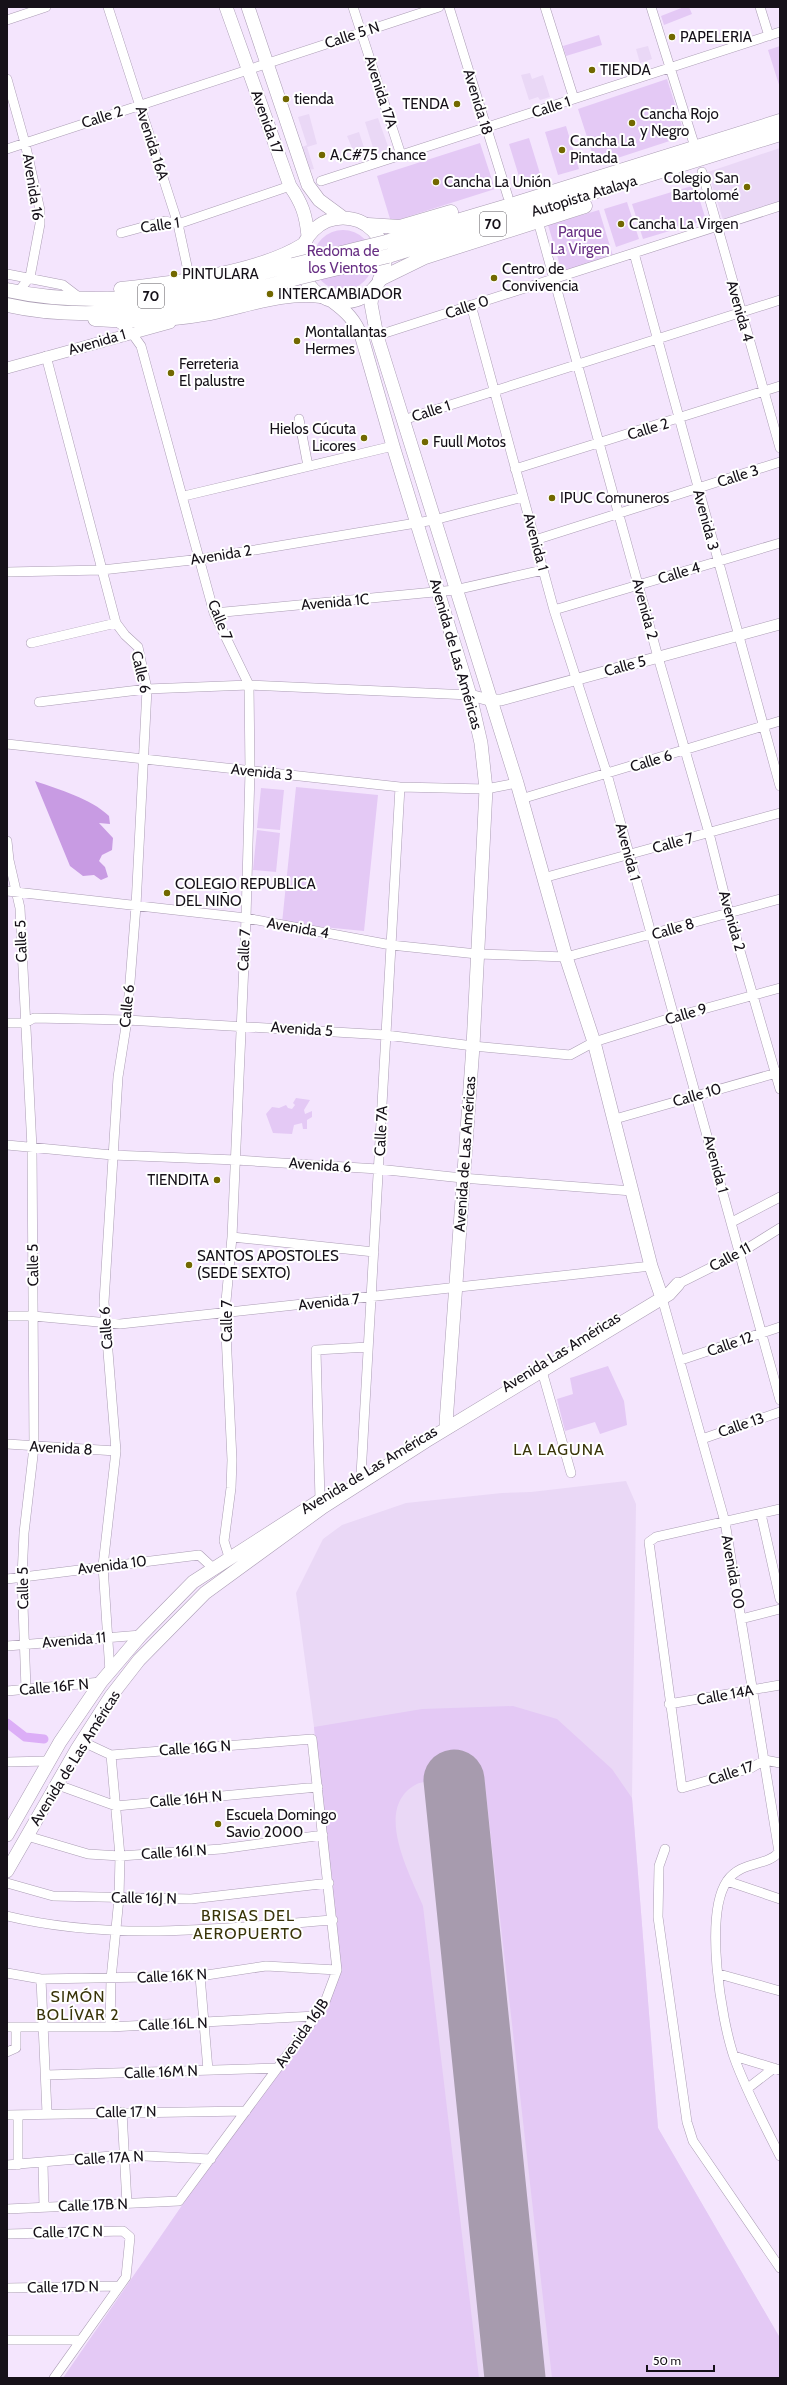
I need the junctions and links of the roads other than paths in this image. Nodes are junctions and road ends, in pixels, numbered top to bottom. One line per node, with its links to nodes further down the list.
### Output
1 (46, 7): 11 (street)
2 (108, 7): 20 (street, Avenida 16A)
3 (226, 7): 17 (main road, Avenida 17)
4 (248, 7): 15 (main road, Avenida 17)
5 (353, 7): 12 (street, Avenida 17A)
6 (439, 7): 12 (street, Calle 5 N)
7 (448, 7): 22 (street, Avenida 18)
8 (545, 7): 19 (street)
9 (651, 7): 16 (street)
10 (760, 7): 14 (street)
11 (7, 20)
12 (361, 32): 15 (street, Calle 5 N); 27 (street, Avenida 17A)
13 (780, 32): 14 (street, Calle 1)
14 (769, 36): 16 (street, Calle 1)
15 (266, 63): 17 (street, Calle 2); 36 (main road, Avenida 17)
16 (670, 68): 19 (street, Calle 1); 25 (street)
17 (247, 70): 20 (street, Calle 2); 33 (main road, Avenida 17)
18 (7, 79): 24 (street, Avenida 16)
19 (574, 99): 22 (street, Calle 1)
20 (140, 105): 24 (street, Calle 2); 38 (street, Avenida 16A)
21 (780, 121): 25 (main road, Autopista Atalaya / 70)
22 (486, 127): 27 (street, Calle 1); 34 (street, Avenida 18)
23 (780, 134): 29 (main road, Autopista Atalaya / 70)
24 (25, 143): 26 (street, Calle 2); 46 (street, Avenida 16)
25 (696, 147): 28 (main road, Autopista Atalaya / 70)
26 (7, 149)
27 (401, 155): 31 (street, Calle 1)
28 (672, 155): 32 (main road, Autopista Atalaya / 70); 34 (main road)
29 (669, 170): 32 (main road, Autopista Atalaya / 70); 37 (main road)
30 (702, 172): 40 (street, Avenida 4)
31 (322, 181)
32 (597, 185): 43 (main road, Autopista Atalaya / 70)
33 (290, 186): 38 (street, Calle 1); 42 (main road, Avenida 17)
34 (508, 197): 39 (main road)
35 (780, 206): 40 (street, Calle 0)
36 (342, 217): 39 (main road); 42 (main road)
37 (538, 221): 47 (street, Avenida 2); 49 (main road)
38 (178, 224): 41 (street, Calle 1); 48 (street, Avenida 16A)
39 (368, 225): 49 (main road)
40 (716, 227): 44 (street, Calle 0); 59 (street, Avenida 4)
41 (121, 233)
42 (305, 240): 48 (main road); 52 (main road)
43 (387, 249): 51 (main road, 70, bridge); 58 (main road, 70, bridge)
44 (634, 253): 47 (street, Calle 0); 64 (street, Avenida 3)
45 (7, 274): 46 (street)
46 (30, 277): 50 (street, Avenida 16); 51 (street)
47 (554, 279): 55 (street, Calle 0); 66 (street, Avenida 2)
48 (190, 280): 51 (main road)
49 (377, 284): 52 (main road); 73 (main road, Avenida de Las Américas)
50 (12, 291): 51 (main road, 70)
51 (82, 298)
52 (326, 298): 60 (main road); 75 (main road, Avenida de Las Américas)
53 (780, 300): 59 (street, Calle 1)
54 (7, 305): 56 (main road, 70)
55 (471, 305): 63 (street, Calle 0); 69 (street, Avenida 1)
56 (25, 309): 57 (street); 58 (main road, 70)
57 (7, 310)
58 (54, 310): 61 (main road)
59 (740, 312): 64 (street, Calle 1); 70 (street, Avenida 4)
60 (187, 316): 61 (main road); 62 (street, Avenida 1)
61 (116, 321): 62 (street, Calle 7)
62 (131, 332): 65 (street, Avenida 1); 81 (street, Calle 7)
63 (382, 334)
64 (657, 340): 66 (street, Calle 1); 72 (street, Avenida 3)
65 (46, 356): 67 (street, Avenida 1); 90 (street, Calle 6)
66 (577, 364): 69 (street, Calle 1); 74 (street, Avenida 2)
67 (7, 368)
68 (780, 386): 70 (street, Calle 2)
69 (494, 390): 73 (street, Calle 1); 79 (street, Avenida 1)
70 (764, 392): 72 (street, Calle 2); 76 (street, Avenida 4)
71 (298, 419): 78 (street)
72 (679, 419): 74 (street, Calle 2); 80 (street, Avenida 3)
73 (403, 420): 84 (main road, Avenida de Las Américas)
74 (599, 444): 79 (street, Calle 2); 83 (street, Avenida 2)
75 (393, 446): 78 (street); 85 (main road, Avenida de Las Américas)
76 (780, 448)
77 (780, 462): 80 (street, Calle 3)
78 (308, 466): 81 (street)
79 (516, 469): 82 (street, Avenida 1)
80 (697, 489): 83 (street, Calle 3); 89 (street, Avenida 3)
81 (184, 496): 88 (street, Calle 7)
82 (523, 496): 84 (street, Avenida 2); 86 (street, Avenida 1)
83 (618, 514): 86 (street, Calle 3); 93 (street, Avenida 2)
84 (434, 520): 85 (street, Avenida 2); 94 (main road, Avenida de Las Américas)
85 (417, 523): 88 (street, Avenida 2); 95 (main road, Avenida de Las Américas)
86 (535, 540): 91 (street, Avenida 1)
87 (780, 543): 89 (street, Calle 4)
88 (201, 559): 90 (street, Avenida 2); 97 (street, Calle 7)
89 (717, 561): 93 (street, Calle 4); 100 (street, Avenida 3)
90 (102, 570): 92 (street, Avenida 2); 98 (street, Calle 6)
91 (543, 570): 94 (street, Avenida 1C); 96 (street, Avenida 1)
92 (7, 572)
93 (638, 585): 96 (street, Calle 4); 102 (street, Avenida 2)
94 (455, 590): 95 (street, Avenida 1C); 107 (main road, Avenida de Las Américas)
95 (438, 592): 97 (street, Avenida 1C); 106 (main road, Avenida de Las Américas)
96 (554, 610): 103 (street, Avenida 1)
97 (214, 613): 104 (street, Calle 7)
98 (116, 623): 101 (street); 105 (street, Calle 6)
99 (780, 624): 100 (street, Calle 5)
100 (738, 635): 102 (street, Calle 5); 110 (street, Avenida 3)
101 (31, 643)
102 (658, 657): 103 (street, Calle 5); 112 (street, Avenida 2)
103 (578, 679): 107 (street, Calle 5); 115 (street, Avenida 1)
104 (249, 685): 105 (street); 106 (street); 114 (street, Calle 7)
105 (147, 689): 108 (street); 113 (street, Calle 6)
106 (470, 695): 107 (street, Calle 5); 119 (main road, Avenida de Las Américas)
107 (489, 700): 116 (main road, Avenida de Las Américas)
108 (38, 702)
109 (780, 721): 110 (street, Calle 6)
110 (763, 726): 112 (street, Calle 6); 117 (street, Avenida 3)
111 (7, 744): 113 (street, Avenida 3)
112 (684, 750): 115 (street, Calle 6); 122 (street, Avenida 2)
113 (144, 759): 114 (street, Avenida 3); 128 (street, Calle 6)
114 (250, 771): 118 (street, Avenida 3); 130 (street, Calle 7)
115 (607, 774): 120 (street, Calle 6); 124 (street, Avenida 1)
116 (517, 783): 119 (street, Avenida 3); 120 (main road, Avenida de Las Américas)
117 (780, 786)
118 (400, 787): 119 (street, Avenida 3); 132 (street, Calle 7A)
119 (486, 789): 133 (main road, Avenida de Las Américas)
120 (521, 799): 125 (main road, Avenida de Las Américas)
121 (780, 813): 122 (street, Calle 7)
122 (709, 833): 124 (street, Calle 7); 129 (street, Avenida 2)
123 (7, 841): 126 (street, Calle 5)
124 (628, 855): 125 (street, Calle 7); 131 (street, Avenida 1)
125 (543, 878): 134 (main road, Avenida de Las Américas)
126 (11, 891): 128 (street, Avenida 4); 140 (street, Calle 5)
127 (780, 899): 129 (street, Calle 8)
128 (136, 906): 130 (street, Avenida 4); 138 (street, Calle 6)
129 (728, 913): 131 (street, Calle 8); 136 (street, Avenida 2)
130 (246, 918): 132 (street, Avenida 4); 141 (street, Calle 7)
131 (652, 936): 134 (street, Calle 8); 137 (street, Avenida 1)
132 (391, 945): 133 (street, Avenida 4); 142 (street, Calle 7A)
133 (477, 954): 134 (street, Avenida 4); 144 (main road, Avenida de Las Américas)
134 (566, 957): 143 (main road, Avenida de Las Américas)
135 (780, 988): 136 (street, Calle 9)
136 (753, 995): 137 (street, Calle 9); 145 (street, Avenida 2)
137 (674, 1017): 143 (street, Calle 9); 147 (street, Avenida 1)
138 (127, 1020): 140 (street, Avenida 5); 141 (street, Avenida 5); 151 (street, Calle 6)
139 (7, 1023): 140 (street, Avenida 5)
140 (25, 1023): 150 (street, Calle 5)
141 (240, 1026): 142 (street, Avenida 5); 152 (street, Calle 7)
142 (386, 1035): 144 (street, Avenida 5); 153 (street, Calle 7A)
143 (594, 1042): 144 (street, Avenida 5); 148 (main road, Avenida de Las Américas)
144 (473, 1046): 154 (main road, Avenida de Las Américas)
145 (778, 1072): 146 (street, Avenida 2); 147 (street, Calle 10)
146 (780, 1089)
147 (697, 1095): 148 (street, Calle 10); 157 (street, Avenida 1)
148 (615, 1119): 155 (main road, Avenida de Las Américas)
149 (7, 1145): 150 (street, Avenida 6)
150 (32, 1148): 151 (street, Avenida 6); 169 (street, Calle 5)
151 (112, 1155): 152 (street, Avenida 6); 170 (street, Calle 6)
152 (236, 1160): 153 (street, Avenida 6); 159 (street, Calle 7)
153 (378, 1169): 154 (street, Avenida 6); 160 (street, Calle 7A)
154 (462, 1178): 155 (street, Avenida 6); 164 (main road, Avenida de Las Américas)
155 (632, 1191): 162 (main road, Avenida de Las Américas)
156 (780, 1196): 157 (street)
157 (732, 1222): 161 (street, Avenida 1)
158 (780, 1228): 161 (street, Calle 11)
159 (232, 1237): 160 (street); 167 (street, Calle 7)
160 (374, 1252): 166 (street, Calle 7A)
161 (740, 1253): 163 (street, Calle 11); 172 (street, Avenida 1)
162 (651, 1266): 164 (street, Avenida 7); 165 (main road, Avenida de Las Américas)
163 (678, 1284): 165 (main road, Avenida de Las Américas)
164 (455, 1289): 166 (street, Avenida 7); 178 (main road, Avenida de Las Américas)
165 (661, 1294): 174 (street, Avenida 00); 175 (main road, Avenida de Las Américas); 178 (main road, Avenida Las Américas)
166 (371, 1298): 167 (street, Avenida 7); 173 (street, Calle 7A)
167 (225, 1312): 170 (street, Avenida 7); 189 (street, Calle 7)
168 (7, 1316): 169 (street, Avenida 7)
169 (34, 1316): 170 (street, Avenida 7); 181 (street, Calle 5)
170 (105, 1324): 182 (street, Calle 6)
171 (780, 1328): 172 (street, Calle 12)
172 (763, 1333): 174 (street, Calle 12); 176 (street, Avenida 1)
173 (368, 1348): 184 (street, Calle 7A); 185 (street)
174 (681, 1360): 179 (street, Avenida 00)
175 (542, 1370): 183 (street); 210 (main road, Avenida de Las Américas)
176 (780, 1400)
177 (780, 1412): 179 (street, Calle 13)
178 (446, 1422): 184 (main road, Avenida de Las Américas)
179 (702, 1439): 188 (street, Avenida 00)
180 (7, 1444): 181 (street, Avenida 8)
181 (34, 1447): 182 (street, Avenida 8); 192 (street, Calle 5)
182 (116, 1451): 190 (street, Calle 6)
183 (571, 1473)
184 (361, 1475): 185 (main road, Avenida de Las Américas)
185 (320, 1500): 189 (main road, Avenida de Las Américas)
186 (780, 1509): 187 (street)
187 (761, 1514): 188 (street); 194 (street)
188 (724, 1522): 196 (street, Avenida 00); 207 (street)
189 (229, 1557): 191 (main road, Avenida de Las Américas)
190 (103, 1566): 191 (street, Avenida 10); 192 (street, Avenida 10); 198 (street, Calle 6)
191 (214, 1568): 197 (main road, Avenida de Las Américas)
192 (22, 1577): 193 (street, Avenida 10); 199 (street, Calle 5)
193 (7, 1579)
194 (780, 1600)
195 (780, 1609): 196 (street)
196 (741, 1619): 205 (street, Avenida 00)
197 (141, 1636): 198 (street, Avenida 11); 201 (main road, Avenida de Las Américas)
198 (106, 1637): 199 (street, Avenida 11); 201 (street, Calle 6)
199 (24, 1645): 200 (street, Avenida 11); 204 (street, Calle 5)
200 (7, 1646)
201 (110, 1672): 202 (main road, Avenida de Las Américas)
202 (101, 1682): 204 (street, Calle 16F N); 209 (main road, Avenida de Las Américas)
203 (780, 1685): 205 (street, Calle 14A)
204 (26, 1689): 206 (street, Calle 16F N)
205 (751, 1690): 207 (street, Calle 14A); 212 (street, Avenida 00)
206 (7, 1691)
207 (669, 1704): 212 (street, Calle 17)
208 (312, 1739): 211 (street, Calle 16G N); 218 (street, Avenida 16JB)
209 (60, 1742): 210 (main road); 213 (main road, Avenida de Las Américas)
210 (79, 1745): 211 (street, Calle 16G N); 216 (main road, Avenida de Las Américas)
211 (111, 1755): 219 (street)
212 (765, 1760): 215 (street, Calle 17); 226 (street, Avenida 00)
213 (48, 1761): 214 (street); 216 (main road); 220 (main road, Avenida de Las Américas)
214 (8, 1763)
215 (780, 1763)
216 (65, 1771): 217 (main road, Avenida de Las Américas)
217 (58, 1784): 219 (street, Calle 16H N); 222 (main road, Avenida de Las Américas)
218 (318, 1787): 219 (street, Calle 16H N); 221 (street, Avenida 16JB)
219 (116, 1806): 224 (street)
220 (7, 1835)
221 (324, 1835): 224 (street, Calle 16I N); 228 (street, Avenida 16JB)
222 (27, 1836): 224 (street, Calle 16I N); 225 (main road, Avenida de Las Américas)
223 (665, 1849): 269 (street)
224 (120, 1856): 229 (street)
225 (7, 1871)
226 (727, 1881): 230 (street); 236 (street)
227 (7, 1883): 229 (street, Calle 16J N)
228 (329, 1884): 229 (street, Calle 16J N); 232 (street, Avenida 16JB)
229 (119, 1898): 233 (street)
230 (780, 1899)
231 (7, 1916): 233 (street)
232 (333, 1920): 233 (street); 234 (street, Avenida 16JB)
233 (116, 1932): 239 (street)
234 (337, 1970): 237 (street, Calle 16K N); 241 (street, Avenida 16JB)
235 (7, 1973): 238 (street, Calle 16K N)
236 (719, 1974): 240 (street); 247 (street)
237 (200, 1976): 239 (street, Calle 16K N); 242 (street)
238 (41, 1979): 239 (street, Calle 16K N); 245 (street)
239 (111, 1979): 244 (street)
240 (780, 1991)
241 (316, 2016): 242 (street, Calle 16L N); 248 (street, Avenida 16JB)
242 (204, 2023): 244 (street, Calle 16L N); 250 (street)
243 (12, 2027): 245 (street, Calle 16L N); 246 (street)
244 (110, 2027): 245 (street, Calle 16L N)
245 (44, 2028): 251 (street)
246 (7, 2052)
247 (734, 2056): 249 (street); 252 (street)
248 (277, 2068): 250 (street, Calle 16M N); 253 (street, Avenida 16JB)
249 (777, 2069): 252 (street)
250 (208, 2070): 251 (street, Calle 16M N)
251 (46, 2075): 255 (street)
252 (748, 2088): 259 (street)
253 (246, 2111): 254 (street, Calle 17 N); 260 (street, Avenida 16JB)
254 (122, 2112): 255 (street, Calle 17 N); 258 (street)
255 (47, 2113): 257 (street, Calle 17 N)
256 (7, 2115): 257 (street, Calle 17 N)
257 (18, 2115): 262 (street)
258 (123, 2155): 260 (street, Calle 17A N); 261 (street, Calle 17A N); 265 (street)
259 (780, 2156)
260 (211, 2159): 264 (street, Avenida 16JB)
261 (43, 2163): 262 (street, Calle 17A N); 266 (street)
262 (18, 2165): 263 (street, Calle 17A N)
263 (7, 2166)
264 (179, 2202): 265 (street, Calle 17B N)
265 (127, 2204): 266 (street, Calle 17B N)
266 (44, 2207): 267 (street, Calle 17B N)
267 (7, 2209)
268 (7, 2234): 270 (street, Calle 17C N)
269 (780, 2268)
270 (119, 2286): 271 (street, Calle 17D N); 273 (street)
271 (7, 2288)
272 (7, 2340): 273 (street)
273 (81, 2340): 274 (street)
274 (54, 2378)

